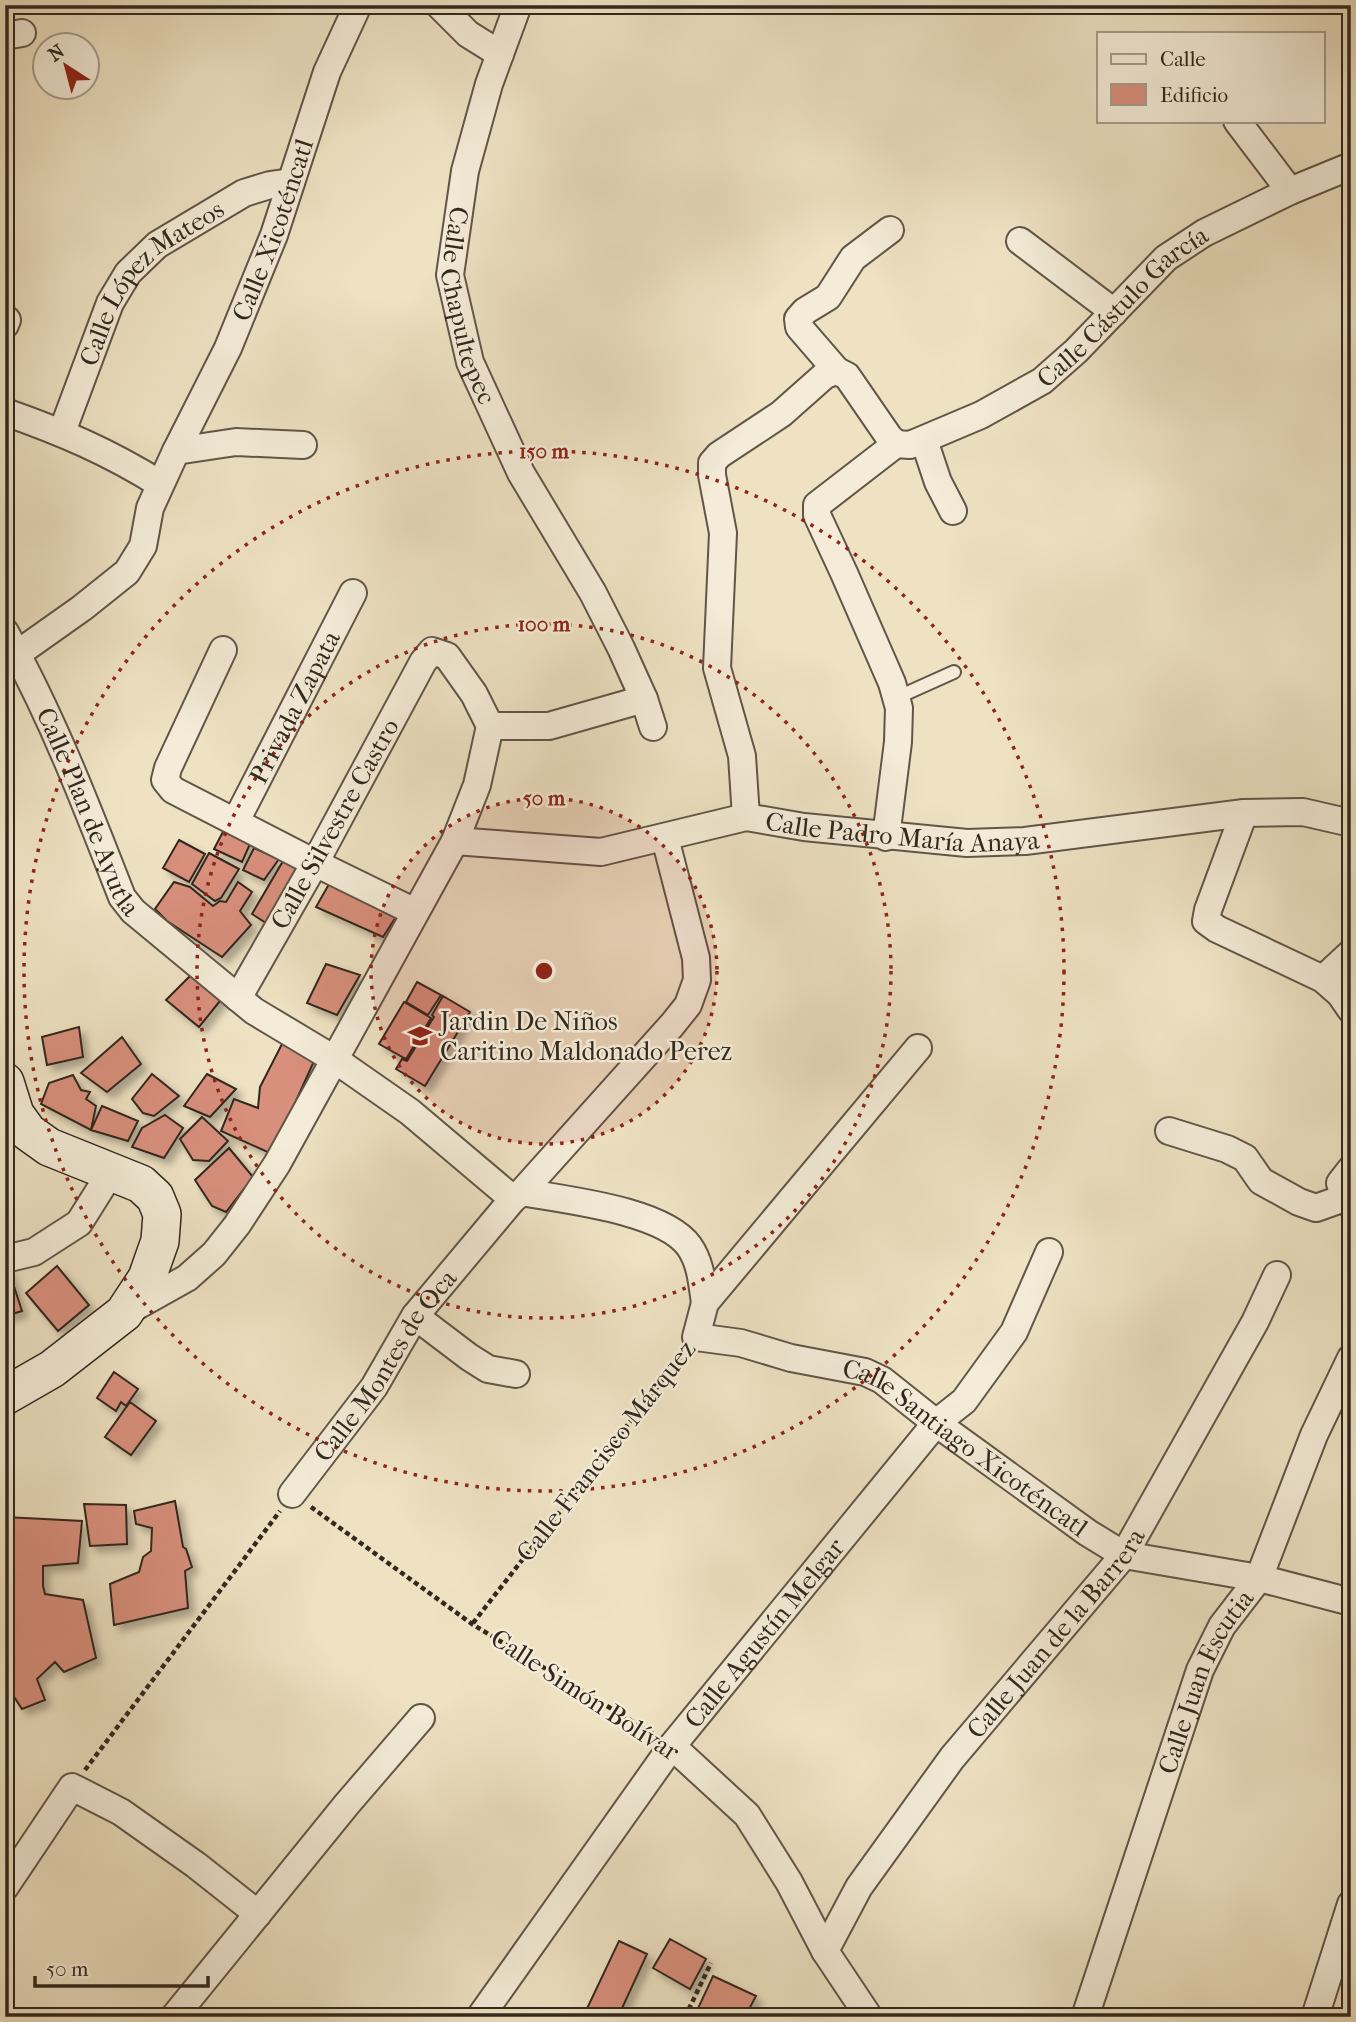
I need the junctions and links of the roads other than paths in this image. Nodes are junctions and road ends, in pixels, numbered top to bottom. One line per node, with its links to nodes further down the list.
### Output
1 (358, 5): 7 (street, Calle Xicoténcatl)
2 (439, 5): 4 (street)
3 (518, 5): 4 (street, Calle Chapultepec)
4 (500, 54): 26 (street, Calle Chapultepec)
5 (1238, 122): 8 (street)
6 (1351, 166): 8 (street, Calle Cástulo García)
7 (291, 182): 14 (street, Calle López Mateos); 18 (street, Calle Xicoténcatl)
8 (1290, 191): 11 (street, Calle Cástulo García)
9 (890, 230): 12 (street)
10 (1020, 241): 11 (street)
11 (1114, 312): 15 (street, Calle Cástulo García)
12 (837, 371): 16 (street); 30 (street)
13 (5, 412): 14 (street)
14 (62, 432): 19 (street)
15 (924, 440): 16 (street, Calle Cástulo García); 20 (street)
16 (896, 444): 25 (street)
17 (303, 445): 18 (street)
18 (176, 451): 19 (street, Calle Plan de Ayutla)
19 (160, 485): 22 (street, Calle Plan de Ayutla)
20 (953, 511)
21 (354, 593): 31 (street, Privada Zapata)
22 (11, 643): 40 (street, Calle Plan de Ayutla)
23 (223, 650): 31 (street)
24 (954, 672): 25 (lane)
25 (896, 698): 33 (street)
26 (644, 699): 27 (street); 28 (street, Calle Chapultepec)
27 (490, 726): 35 (street); 36 (street, Calle Silvestre Castro)
28 (653, 727)
29 (1244, 813): 32 (street, Calle Padro María Anaya); 33 (street, Calle Padro María Anaya); 39 (street)
30 (746, 817): 33 (street, Calle Padro María Anaya); 34 (street, Calle Padro María Anaya)
31 (236, 821): 36 (street)
32 (1351, 823)
33 (886, 836)
34 (665, 838): 35 (street, Calle Padro María Anaya); 48 (street, Calle Montes de Oca)
35 (455, 841): 37 (street)
36 (315, 863): 37 (street); 40 (street, Calle Silvestre Castro)
37 (415, 912): 43 (street)
38 (1351, 953): 39 (street)
39 (1324, 979): 41 (street)
40 (238, 998): 43 (street, Calle Plan de Ayutla)
41 (1351, 1010)
42 (918, 1048): 52 (street, Calle Francisco Márquez)
43 (334, 1059): 48 (street, Calle Plan de Ayutla); 53 (street)
44 (8, 1105): 46 (street)
45 (1169, 1131): 47 (street)
46 (111, 1172): 50 (street); 53 (street)
47 (1346, 1189)
48 (518, 1195): 52 (street, Calle Plan de Ayutla); 54 (street, Calle Montes de Oca)
49 (1049, 1252): 59 (street, Calle Agustín Melgar)
50 (5, 1259)
51 (1278, 1275): 61 (street, Calle Juan de la Barrera)
52 (705, 1303): 55 (street, Calle Francisco Márquez)
53 (124, 1313): 58 (street)
54 (415, 1316): 57 (street); 60 (street, Calle Montes de Oca)
55 (696, 1337): 59 (street, Calle Santiago Xicoténcatl)
56 (1351, 1358): 62 (street, Calle Juan Escutia)
57 (516, 1374)
58 (5, 1396)
59 (936, 1423): 61 (street, Calle Santiago Xicoténcatl); 65 (street, Calle Agustín Melgar)
60 (292, 1494)
61 (1124, 1555): 62 (street, Calle Santiago Xicoténcatl); 69 (street, Calle Juan de la Barrera)
62 (1259, 1577): 63 (street, Calle Santiago Xicoténcatl); 73 (street, Calle Juan Escutia)
63 (1351, 1602)
64 (421, 1718): 68 (street)
65 (672, 1746): 69 (street, Calle Simón Bolívar); 71 (street, Calle Agustín Melgar)
66 (5, 1887): 68 (street)
67 (1351, 1904): 74 (street)
68 (258, 1914): 70 (street)
69 (825, 1951): 72 (street, Calle Simón Bolívar)
70 (174, 2017)
71 (480, 2017)
72 (869, 2017)
73 (1085, 2017)
74 (1315, 2017)

